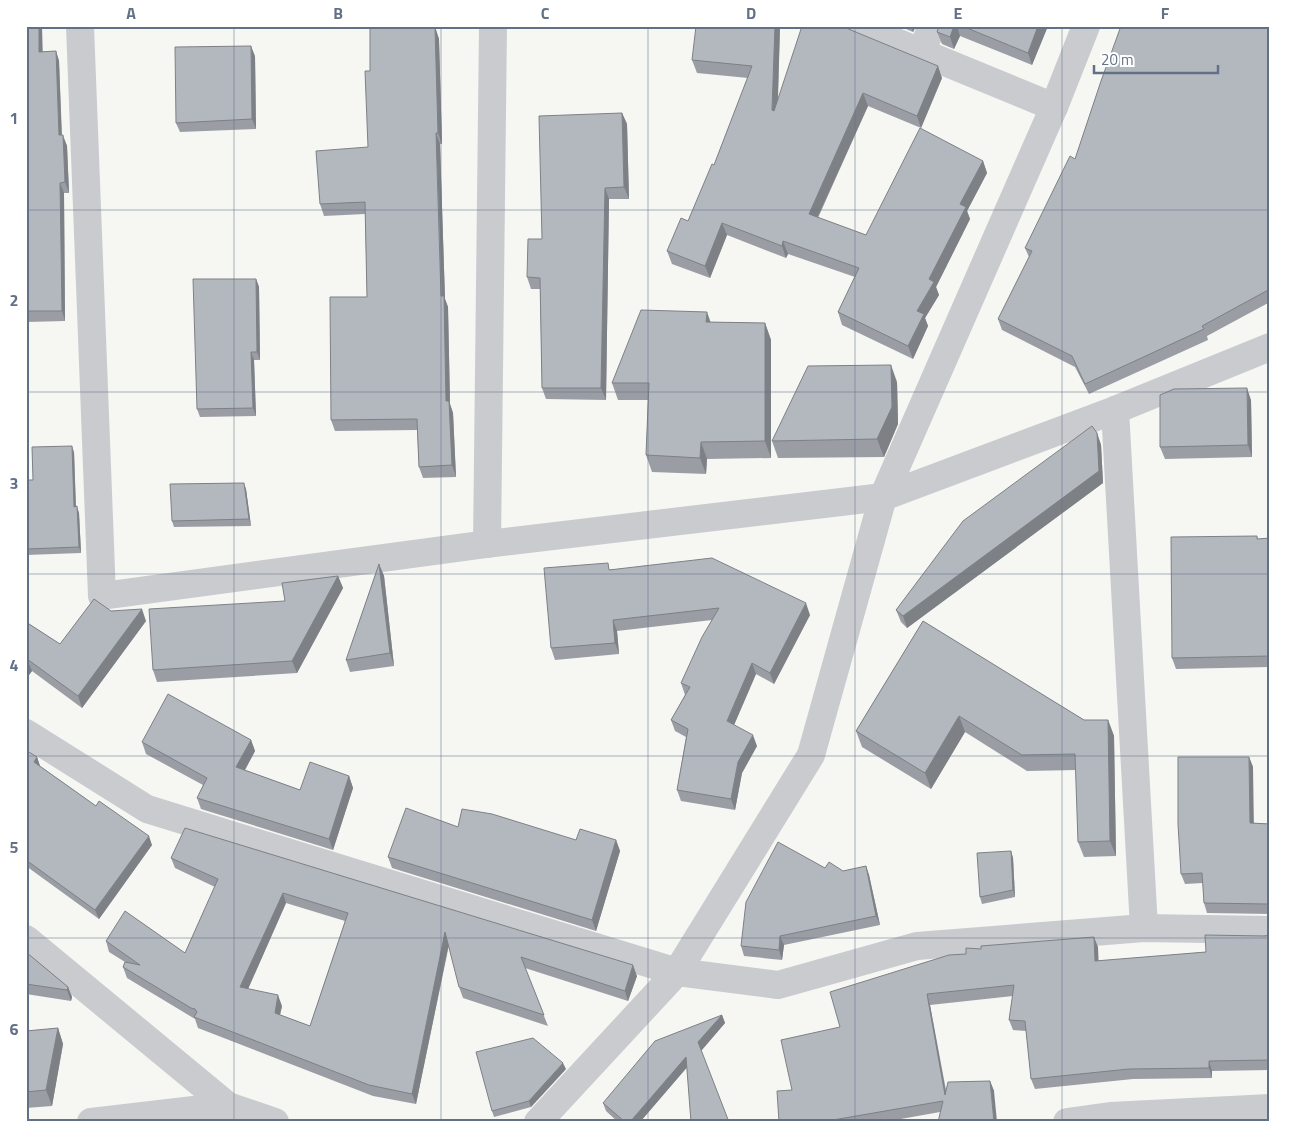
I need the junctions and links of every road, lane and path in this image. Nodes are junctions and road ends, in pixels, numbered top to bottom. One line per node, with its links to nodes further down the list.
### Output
1 (80, 26): 11 (street)
2 (493, 26): 11 (street)
3 (857, 26): 6 (street)
4 (932, 26): 6 (street)
5 (1086, 26): 7 (street)
6 (921, 53): 7 (street)
7 (1054, 108): 10 (street)
8 (1270, 347): 9 (street)
9 (1115, 410): 10 (street); 13 (street)
10 (883, 497): 11 (street); 16 (street)
11 (488, 544)
12 (26, 733): 16 (street)
13 (1144, 928): 14 (street); 16 (street)
14 (1270, 930)
15 (26, 939): 17 (street)
16 (677, 972): 21 (street)
17 (228, 1106): 19 (street); 20 (street)
18 (1270, 1108): 22 (street)
19 (91, 1122)
20 (275, 1122)
21 (538, 1122)
22 (1067, 1122)

